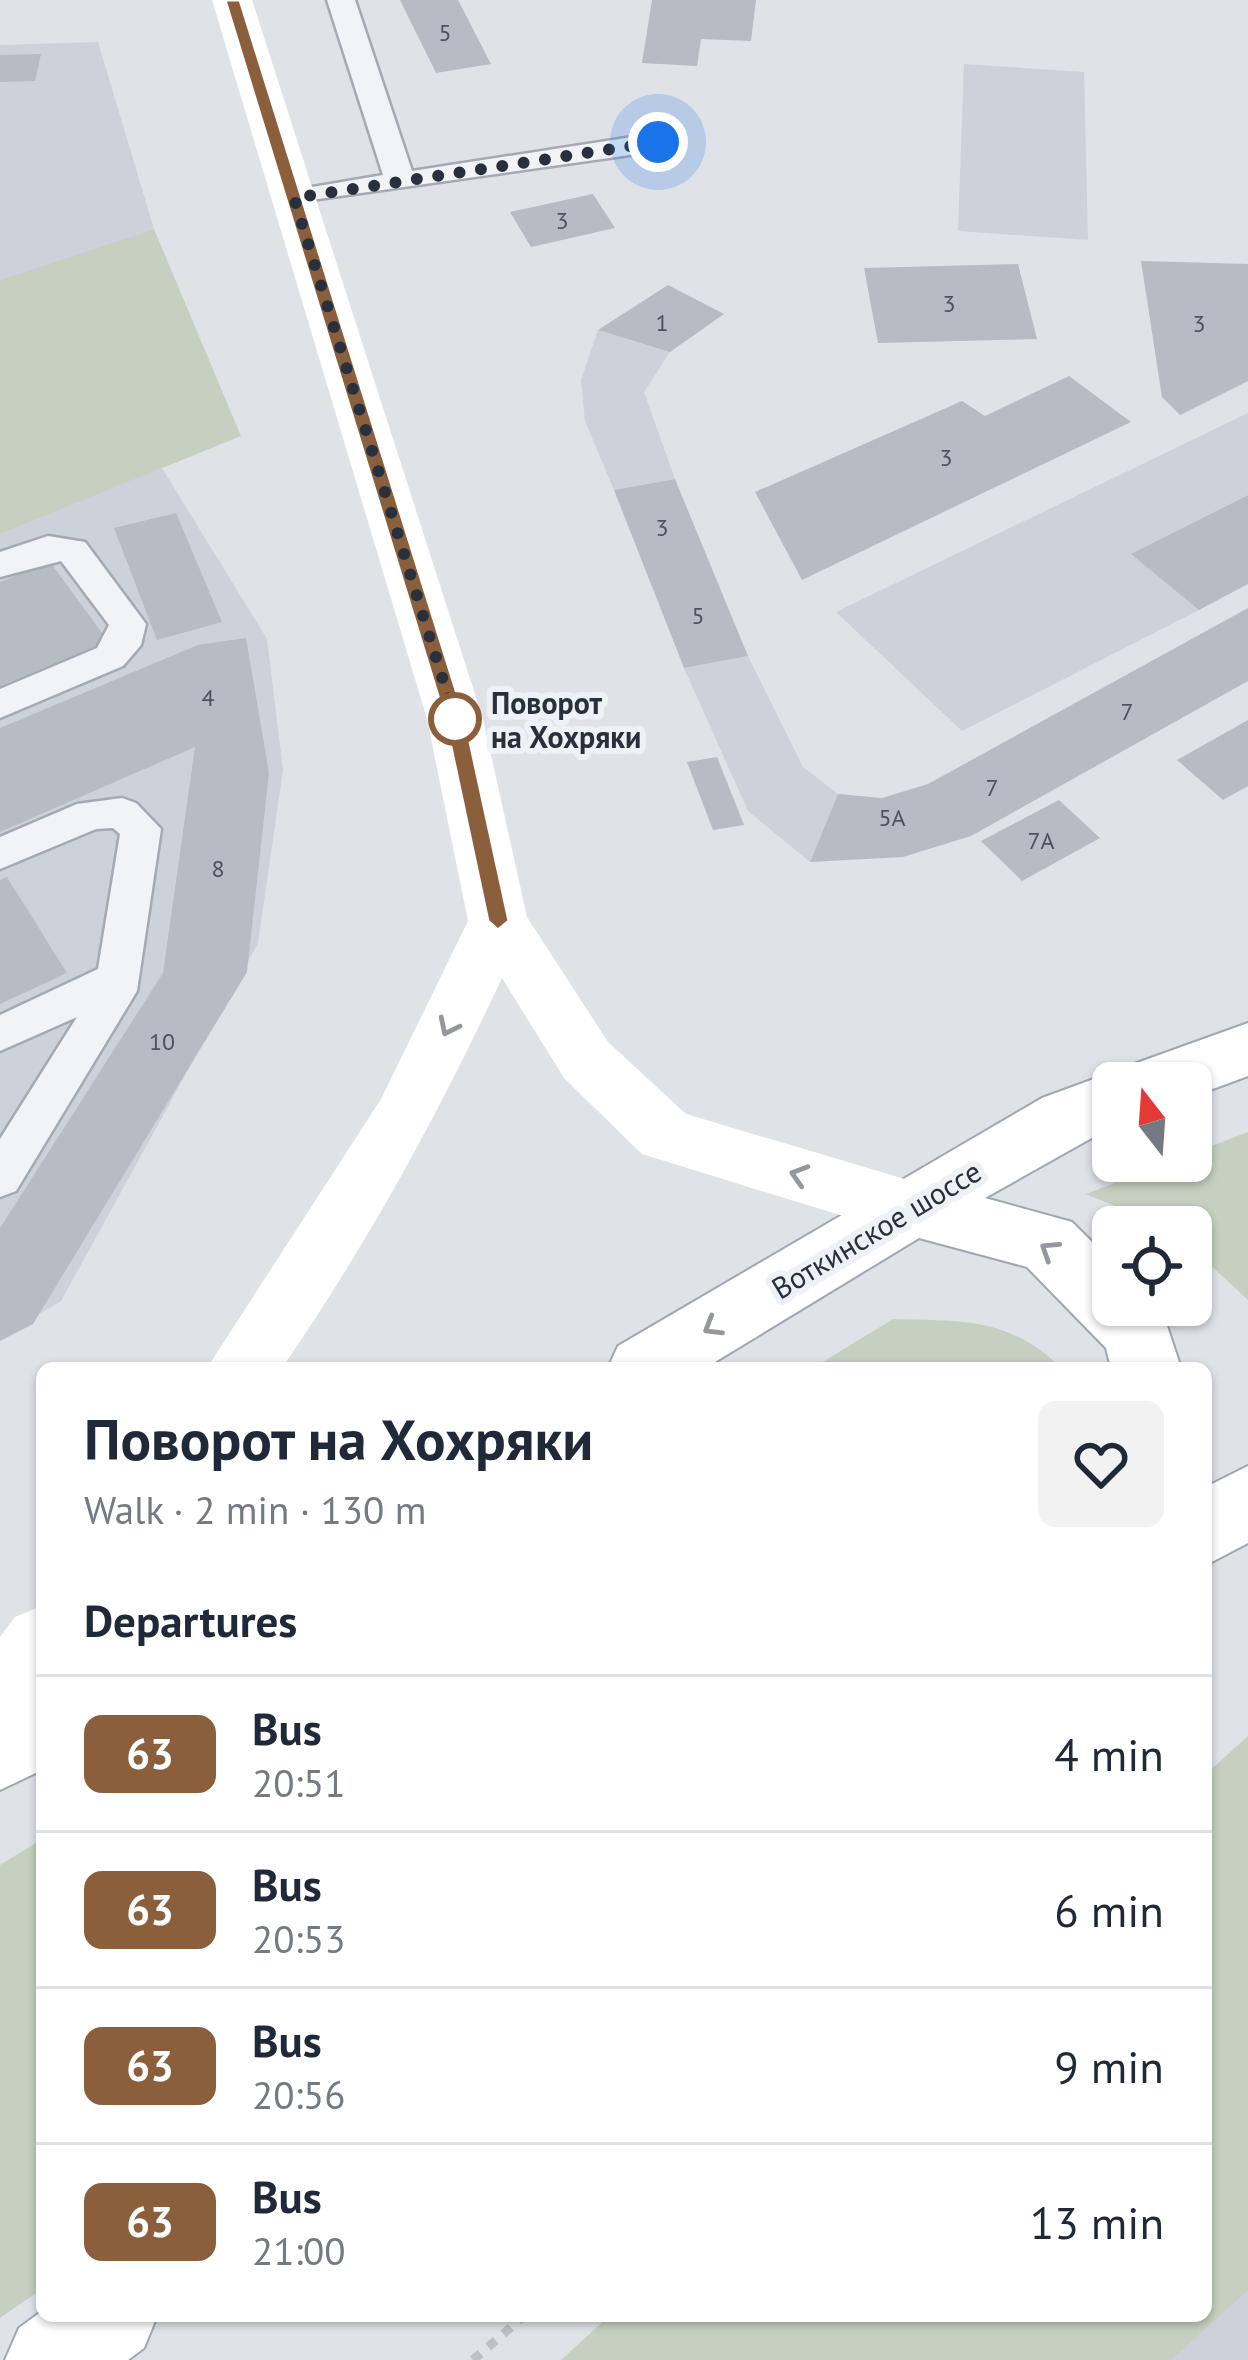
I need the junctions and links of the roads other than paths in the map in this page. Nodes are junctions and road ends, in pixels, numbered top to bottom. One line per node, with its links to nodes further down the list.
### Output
1 (232, 0): 5 (street)
2 (341, 0): 4 (lane)
3 (658, 142): 4 (lane)
4 (400, 182): 5 (lane)
5 (294, 198): 9 (street)
6 (0, 565): 7 (lane)
7 (0, 704)
8 (0, 854): 10 (lane)
9 (498, 921): 16 (street, one-way to 9); 17 (street, one-way to 17)
10 (120, 978): 11 (lane); 15 (lane)
11 (0, 1034)
12 (1248, 1049): 13 (street)
13 (1212, 1062)
14 (1092, 1107): 16 (street, Воткинское шоссе)
15 (0, 1178)
16 (911, 1208): 18 (street, Воткинское шоссе, one-way to 18); 19 (street, one-way to 16)
17 (246, 1362)
18 (653, 1362)
19 (1144, 1362)
20 (1248, 1500): 21 (street)
21 (1212, 1526)
22 (36, 1651): 23 (street)
23 (0, 1700)
24 (36, 1730): 25 (street)
25 (0, 1751)
26 (104, 2322): 27 (street)
27 (50, 2360)

